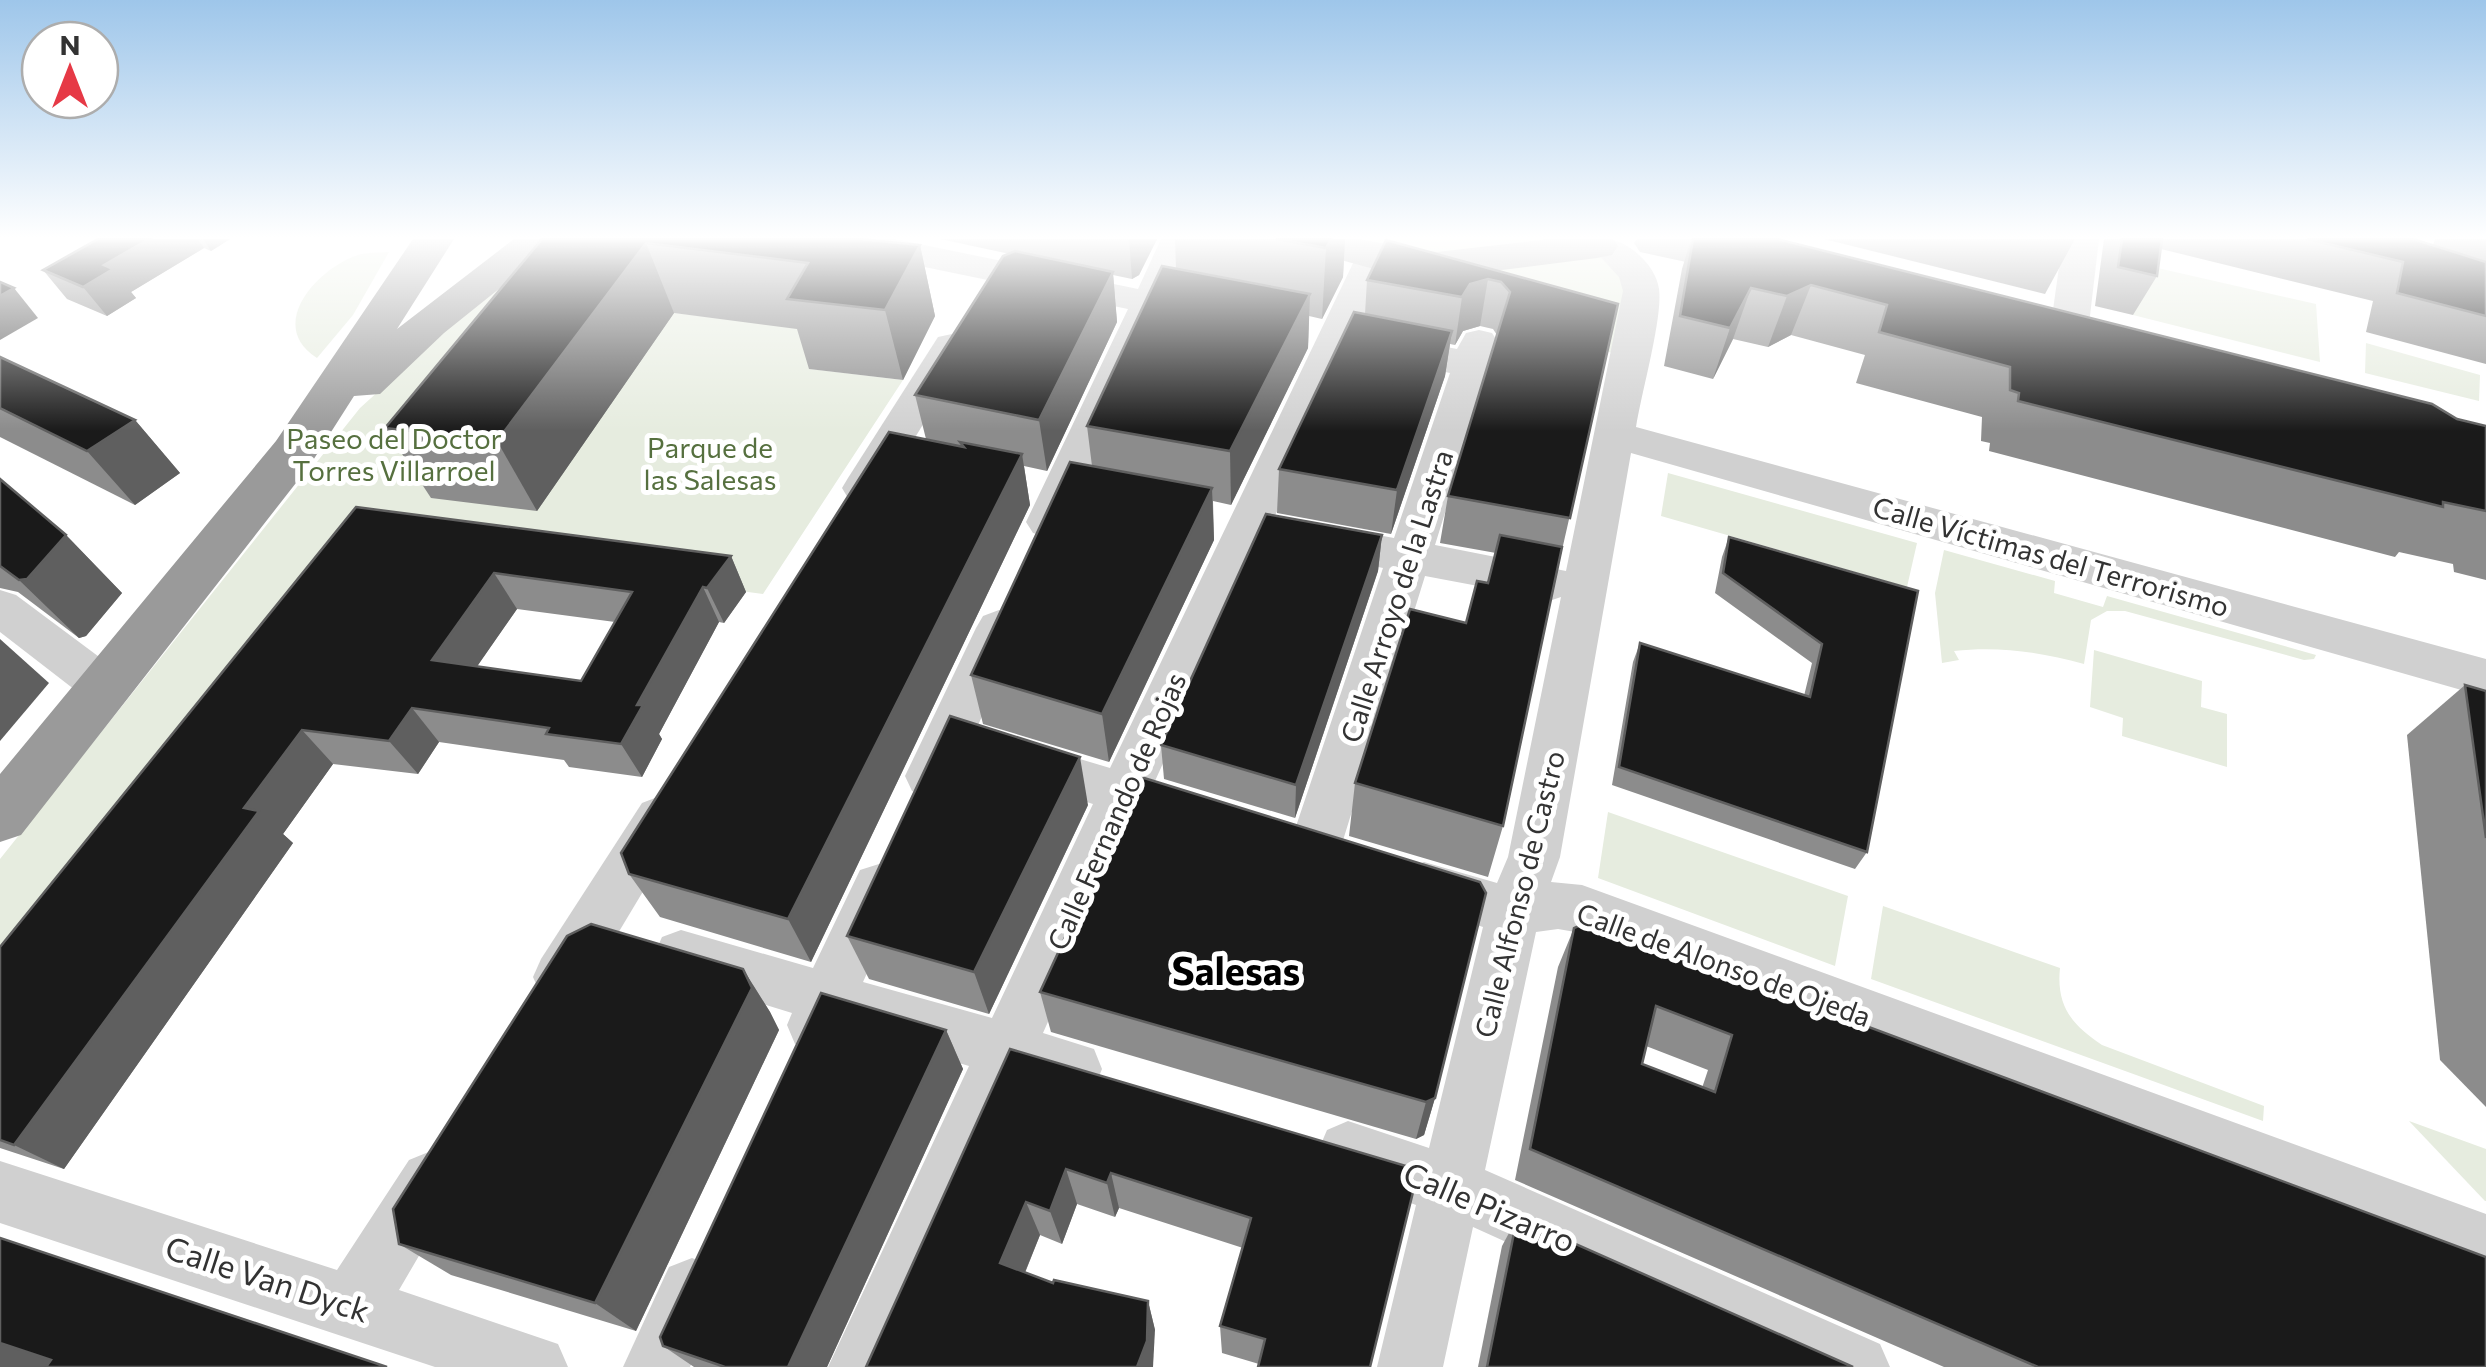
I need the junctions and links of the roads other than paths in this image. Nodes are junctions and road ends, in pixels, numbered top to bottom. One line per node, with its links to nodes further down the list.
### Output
1 (392, 303): 12 (highway)
2 (456, 303): 12 (highway)
3 (983, 303): 14 (street)
4 (1150, 303): 8 (street); 20 (street)
5 (1340, 303): 10 (street, Calle Fernando de Rojas)
6 (1639, 303): 11 (street, Calle Alfonso de Castro)
7 (2075, 303): 9 (street)
8 (1222, 316)
9 (2072, 332)
10 (1316, 334): 13 (street, Calle Fernando de Rojas); 15 (street, Calle Arroyo de la Lastra)
11 (1616, 435): 16 (street, Calle Alfonso de Castro); 18 (street, Calle Víctimas del Terrorismo)
12 (294, 453): 19 (highway)
13 (1228, 523): 15 (street); 22 (street, Calle Fernando de Rojas)
14 (841, 524)
15 (1407, 556): 16 (street); 24 (street, Calle Arroyo de la Lastra)
16 (1585, 590): 25 (street, Calle Alfonso de Castro)
17 (0, 607): 19 (street)
18 (2486, 678)
19 (105, 687): 23 (highway)
20 (948, 738): 22 (street, Calle de Alonso de Ojeda); 27 (street)
21 (684, 779): 26 (street)
22 (1123, 794): 24 (street, Calle de Alonso de Ojeda); 29 (street, Calle Fernando de Rojas)
23 (0, 817)
24 (1350, 862): 25 (street, Calle de Alonso de Ojeda)
25 (1513, 912): 34 (street, Calle Alfonso de Castro); 36 (street, Calle de Alonso de Ojeda)
26 (591, 929): 27 (street); 28 (street)
27 (828, 996): 29 (street); 30 (street)
28 (531, 1024)
29 (1008, 1050): 31 (street); 41 (street, Calle Fernando de Rojas)
30 (796, 1067)
31 (1119, 1083)
32 (1305, 1138): 34 (street, Calle Pizarro)
33 (457, 1142): 38 (street)
34 (1451, 1186): 42 (street, Calle Alfonso de Castro); 43 (street, Calle Pizarro)
35 (0, 1192): 38 (street, Calle Van Dyck)
36 (2486, 1245)
37 (712, 1246): 40 (street)
38 (352, 1305): 39 (street, Calle Van Dyck)
39 (535, 1367)
40 (656, 1367)
41 (861, 1367)
42 (1410, 1367)
43 (1857, 1367)

